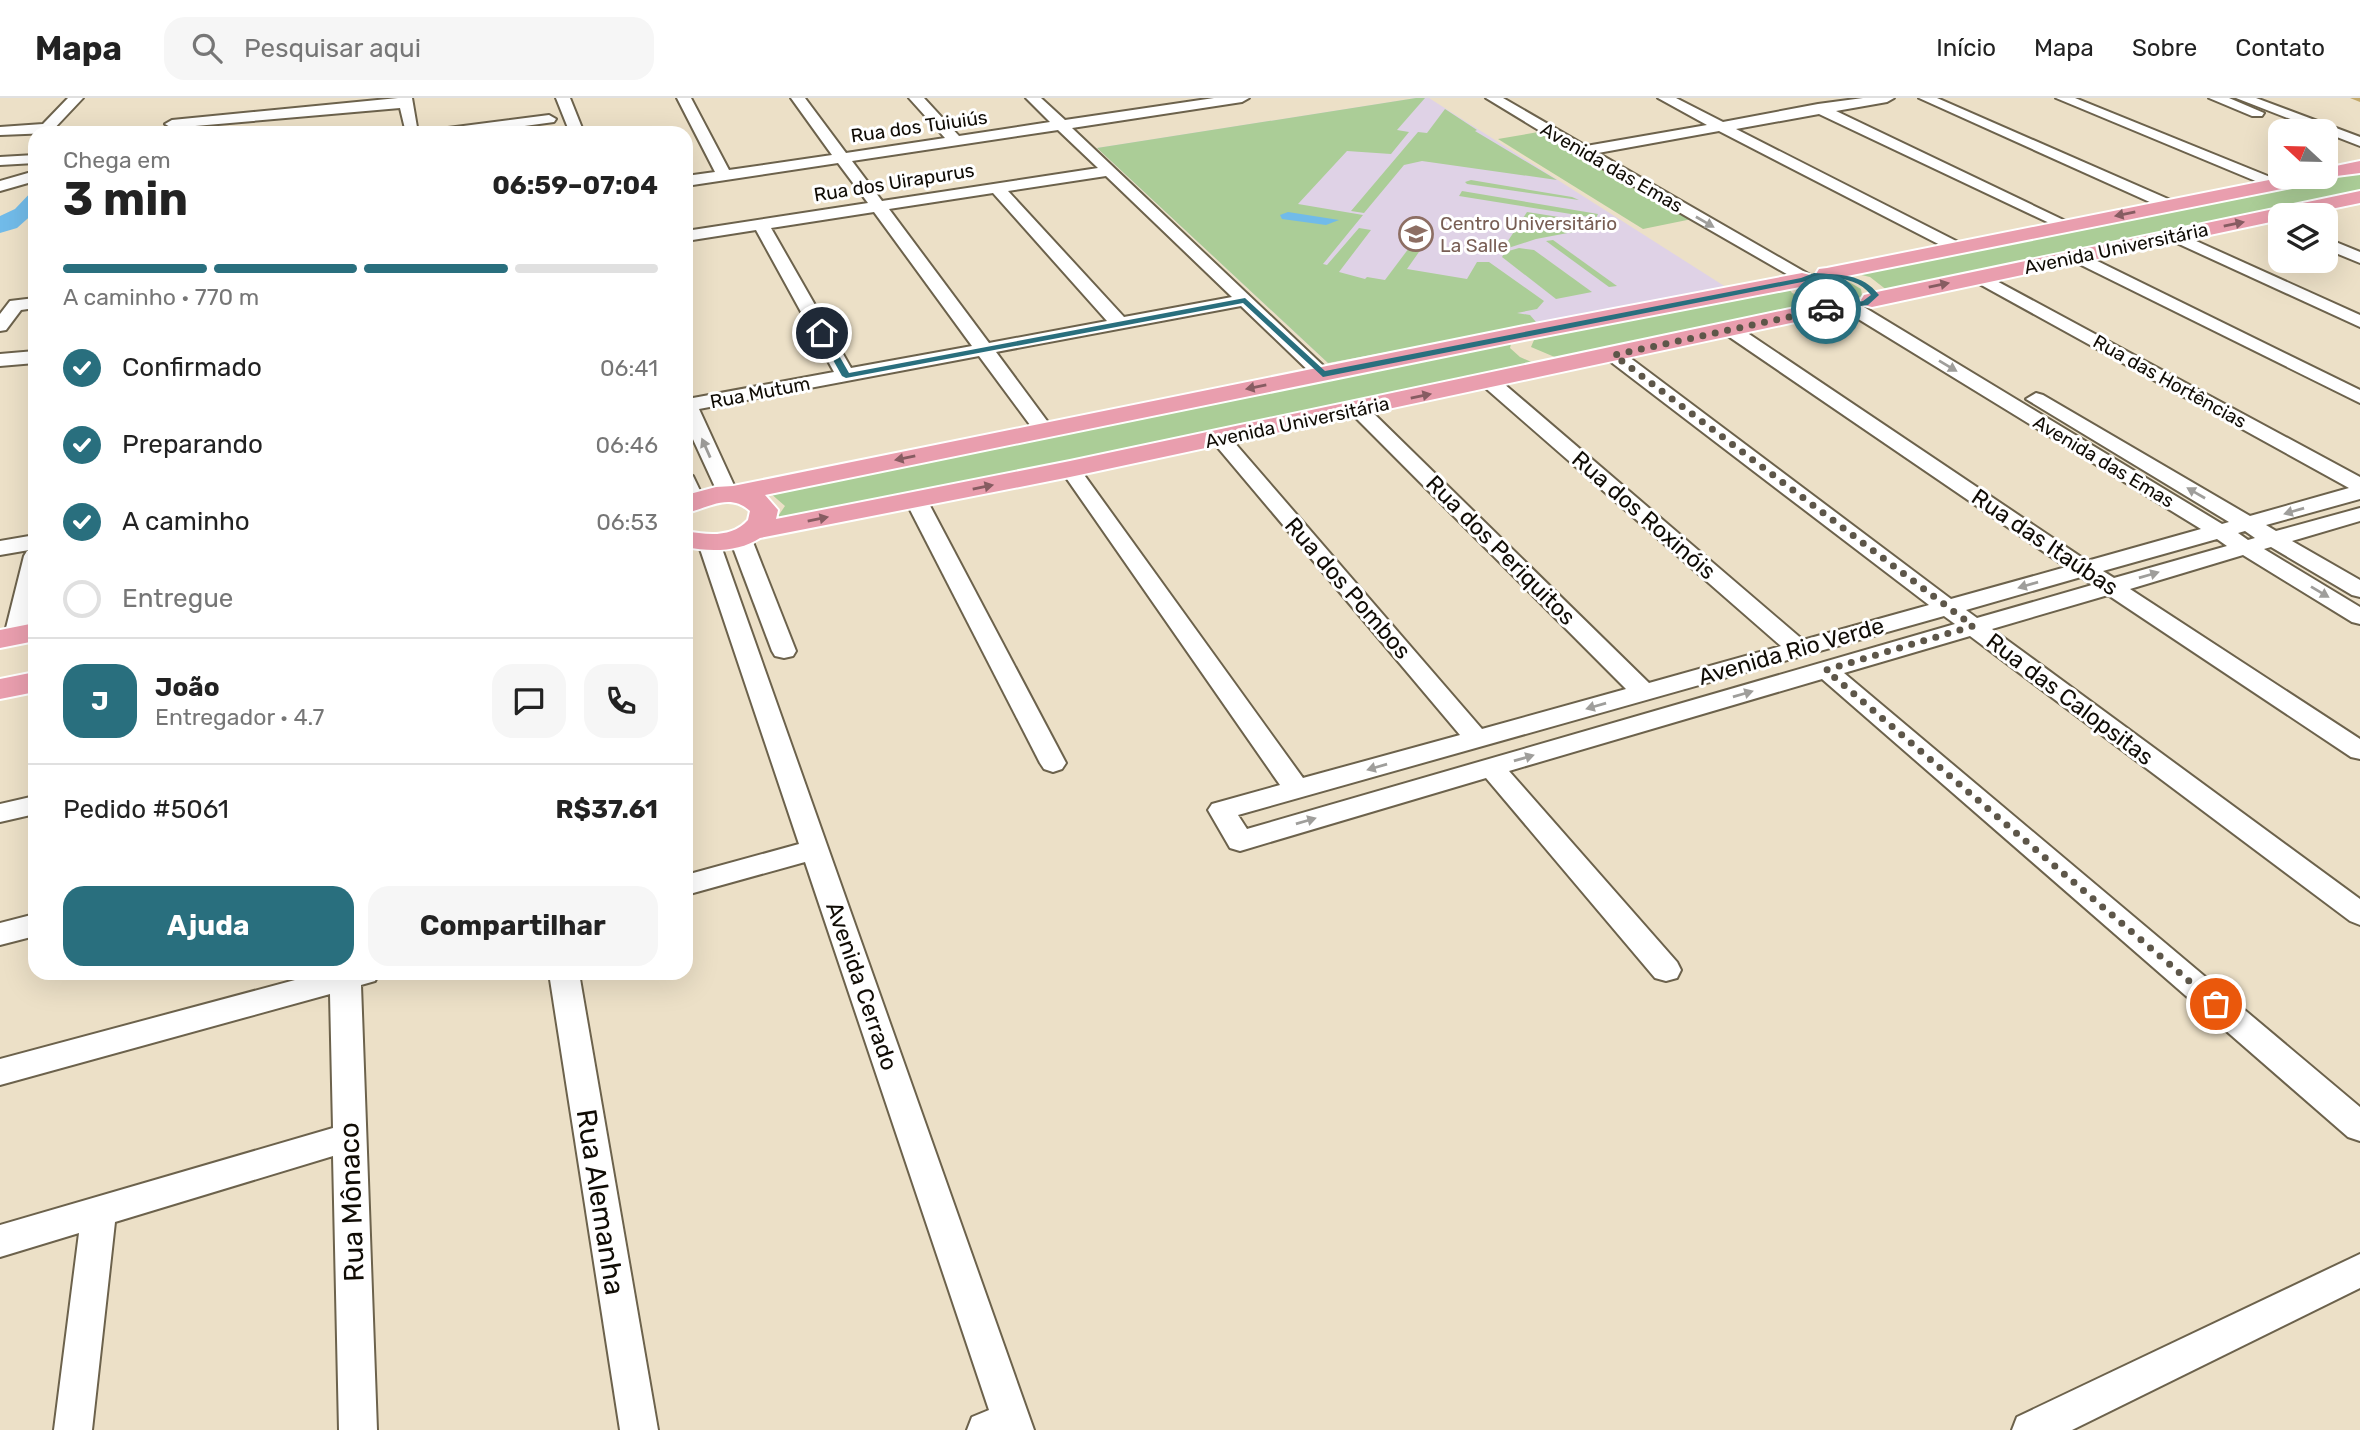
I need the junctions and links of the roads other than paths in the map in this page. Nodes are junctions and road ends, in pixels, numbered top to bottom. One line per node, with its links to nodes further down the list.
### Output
1 (76, 98): 23 (street)
2 (563, 98): 26 (street)
3 (684, 98): 44 (street)
4 (798, 98): 37 (street)
5 (916, 98): 30 (street)
6 (1033, 98): 22 (street)
7 (1241, 98): 22 (street, Rua dos Tuiuiús)
8 (1493, 98): 35 (street, Avenida das Emas)
9 (1522, 98): 33 (street, Avenida das Emas)
10 (1665, 98): 27 (street)
11 (1797, 98): 18 (street)
12 (1887, 98): 18 (street)
13 (1926, 98): 54 (street)
14 (2063, 98): 47 (street)
15 (2216, 98): 19 (street)
16 (2243, 98): 31 (street)
17 (405, 101): 21 (street); 24 (street)
18 (1821, 109): 27 (street); 57 (street)
19 (2273, 119)
20 (549, 120): 25 (street)
21 (172, 124)
22 (1062, 125): 30 (street, Rua dos Tuiuiús); 42 (street)
23 (50, 126)
24 (413, 126)
25 (499, 126)
26 (575, 126)
27 (1723, 128): 33 (street); 60 (street)
28 (0, 131): 29 (street)
29 (28, 131)
30 (955, 141): 37 (street, Rua dos Tuiuiús)
31 (2360, 142)
32 (2338, 143): 36 (street)
33 (1606, 147): 35 (street); 64 (street, Avenida das Emas)
34 (28, 148): 38 (street)
35 (1583, 150): 64 (street, Avenida das Emas, one-way to 64)
36 (2360, 151)
37 (842, 157): 44 (street, Rua dos Tuiuiús); 53 (street)
38 (17, 159): 39 (street); 40 (street)
39 (28, 159)
40 (0, 161)
41 (2360, 167): 43 (main road)
42 (1108, 171): 50 (street, Rua dos Uirapurus); 66 (street)
43 (2338, 172)
44 (724, 175): 46 (street, Rua dos Tuiuiús)
45 (28, 178): 48 (street)
46 (693, 180)
47 (2268, 181)
48 (0, 186)
49 (2268, 186): 54 (main road, Avenida Universitária)
50 (997, 188): 53 (street, Rua dos Uirapurus); 71 (street)
51 (2356, 200): 52 (main road, Avenida Universitária)
52 (2338, 204)
53 (880, 205): 56 (street, Rua dos Uirapurus); 75 (street)
54 (2169, 205): 57 (main road, Avenida Universitária, one-way to 57)
55 (2268, 221): 59 (main road, Avenida Universitária, one-way to 55)
56 (761, 224): 58 (street, Rua dos Uirapurus); 81 (street)
57 (2066, 225): 60 (main road, Avenida Universitária)
58 (693, 235)
59 (2174, 236): 62 (main road, Avenida Universitária); 70 (street)
60 (1956, 247): 64 (main road, Avenida Universitária)
61 (2338, 248): 63 (street)
62 (2077, 256): 65 (main road, Avenida Universitária); 83 (street)
63 (2360, 258)
64 (1814, 277): 67 (main road); 67 (main road); 74 (main road, Avenida Universitária)
65 (1980, 277): 67 (main road, Avenida Universitária, one-way to 65); 90 (street, Rua das Hortências)
66 (1245, 300): 71 (street, Rua Mutum); 80 (street)
67 (1858, 303): 73 (main road, Avenida Universitária); 96 (street, Avenida das Emas, one-way to 96); 98 (street, Avenida das Emas, one-way to 67)
68 (28, 304): 69 (street)
69 (16, 305): 72 (street)
70 (2360, 323)
71 (1121, 325): 75 (street, Rua Mutum)
72 (0, 326)
73 (1731, 330): 76 (main road, Avenida Universitária); 103 (street, Rua das Itaúbas)
74 (1524, 333): 79 (main road); 80 (main road, Avenida Universitária)
75 (983, 351): 81 (street, Rua Mutum); 87 (street)
76 (1614, 355): 79 (main road, Avenida Universitária); 107 (street, Rua das Calopsitas)
77 (28, 358): 78 (street)
78 (0, 360)
79 (1561, 366): 82 (main road, Avenida Universitária)
80 (1323, 374): 87 (main road, Avenida Universitária, one-way to 87)
81 (846, 376): 84 (street, Rua Mutum)
82 (1489, 381): 85 (main road, Avenida Universitária, one-way to 82); 111 (street, Rua dos Roxinóis)
83 (2360, 397)
84 (693, 403)
85 (1358, 409): 88 (main road, Avenida Universitária); 116 (street, Rua dos Periquitos)
86 (693, 417): 92 (street, one-way to 86)
87 (1043, 429): 92 (main road, Avenida Universitária, one-way to 92)
88 (1220, 438): 89 (main road, Avenida Universitária); 117 (street, Rua dos Pombos)
89 (1070, 469): 94 (main road, Avenida Universitária, one-way to 89); 121 (street)
90 (2360, 486)
91 (2360, 492): 98 (street, Avenida Rio Verde, one-way to 98)
92 (730, 494): 93 (main road, Avenida Universitária); 97 (main road)
93 (693, 498)
94 (916, 500): 97 (main road, Avenida Universitária, one-way to 94); 119 (street)
95 (2360, 514): 99 (street, Avenida Rio Verde)
96 (2219, 532): 98 (street, Avenida Rio Verde); 103 (street, Avenida Rio Verde)
97 (746, 534): 101 (main road, Avenida Universitária); 112 (street)
98 (2246, 535): 99 (street, Avenida Rio Verde); 105 (street, Avenida Rio Verde, one-way to 98); 108 (street, Avenida das Emas, one-way to 108)
99 (2274, 539): 106 (street)
100 (28, 543): 102 (street)
101 (695, 543): 124 (street, Avenida Cerrado)
102 (0, 548)
103 (2084, 569): 105 (street, Rua das Itaúbas); 107 (street, Avenida Rio Verde, one-way to 107)
104 (28, 587): 110 (street)
105 (2111, 587): 109 (street, Avenida Rio Verde); 118 (street, Rua das Itaúbas)
106 (2360, 590)
107 (1947, 607): 109 (street, Rua das Calopsitas); 111 (street, Avenida Rio Verde)
108 (2360, 617)
109 (1973, 626): 113 (street, Avenida Rio Verde); 126 (street, Rua das Calopsitas)
110 (17, 636)
111 (1799, 649): 116 (street, Avenida Rio Verde)
112 (784, 651)
113 (1826, 670): 120 (street, Avenida Rio Verde, one-way to 113); 134 (street)
114 (28, 683): 115 (main road)
115 (0, 689)
116 (1644, 692): 117 (street, Avenida Rio Verde, one-way to 117)
117 (1477, 739): 121 (street, Avenida Rio Verde, one-way to 121)
118 (2360, 751)
119 (1053, 763)
120 (1491, 767): 121 (street, Avenida Rio Verde, one-way to 120); 129 (street)
121 (1297, 789)
122 (28, 807): 123 (street)
123 (0, 813)
124 (814, 850): 125 (street); 139 (street, Avenida Cerrado)
125 (693, 883)
126 (2360, 914)
127 (28, 927): 128 (street)
128 (0, 934)
129 (1666, 970)
130 (334, 980): 133 (street)
131 (352, 980): 135 (street, Rua Mônaco)
132 (565, 980): 142 (street, Rua Alemanha)
133 (0, 1072)
134 (2360, 1127)
135 (349, 1137): 136 (street); 141 (street, Rua Mônaco)
136 (99, 1212): 137 (street); 140 (street)
137 (0, 1241)
138 (2360, 1270): 143 (street)
139 (1004, 1427)
140 (73, 1430)
141 (358, 1430)
142 (639, 1430)
143 (2031, 1430)

